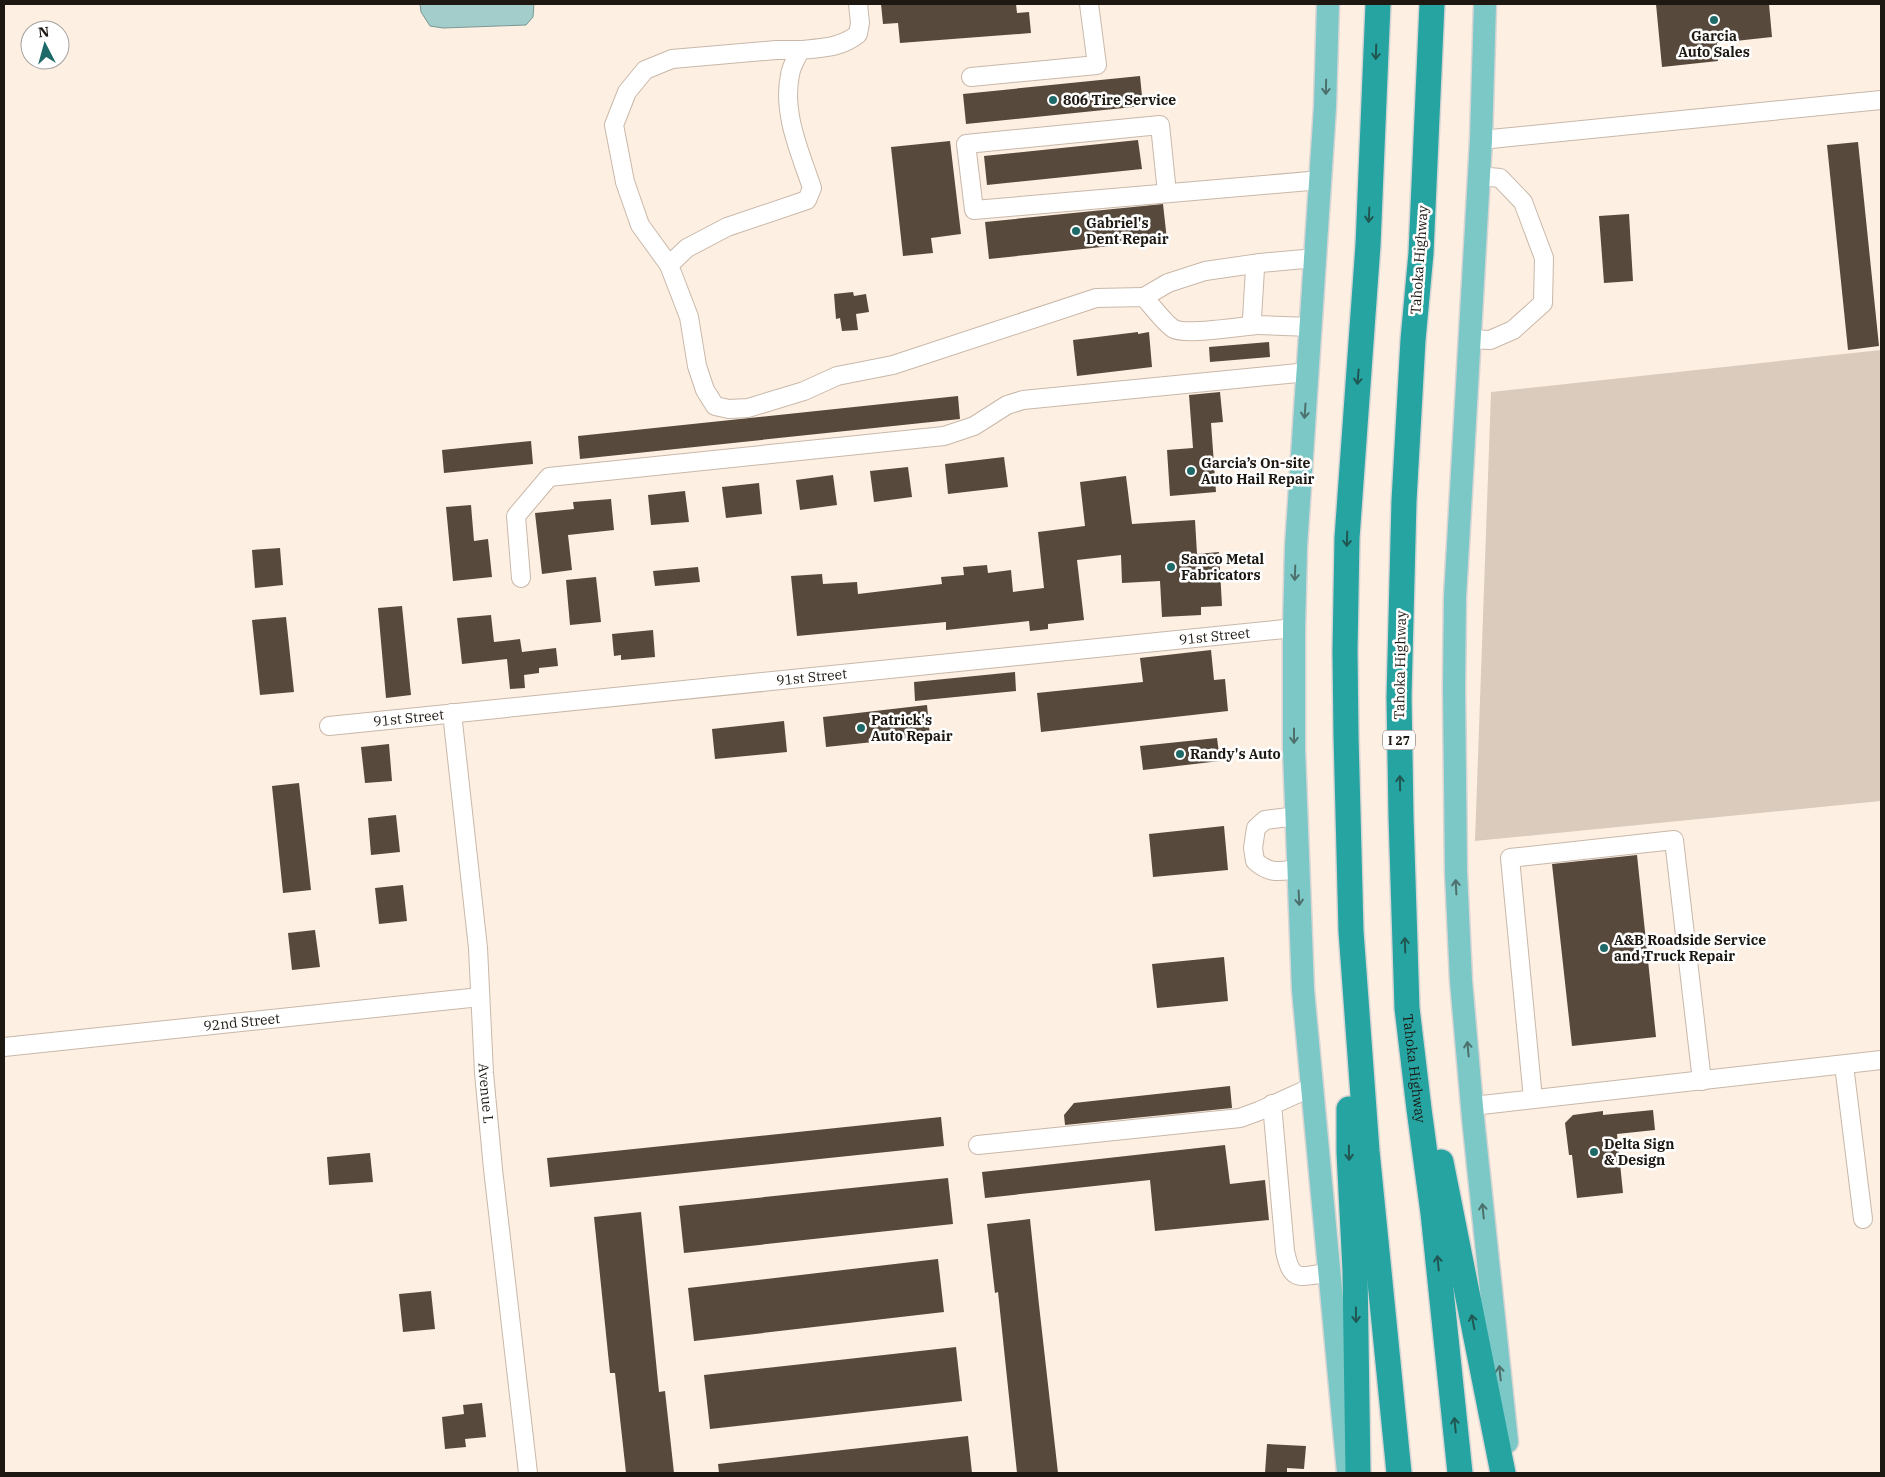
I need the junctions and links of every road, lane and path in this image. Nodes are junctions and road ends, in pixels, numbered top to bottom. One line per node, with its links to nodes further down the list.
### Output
1 (858, 4): 7 (street)
2 (1089, 4): 8 (street)
3 (1328, 4): 12 (main road, one-way to 12)
4 (1378, 4): 28 (highway, one-way to 28)
5 (1432, 4): 29 (highway, Tahoka Highway / I 27, one-way to 5)
6 (1485, 4): 10 (main road)
7 (800, 50): 16 (street); 16 (street)
8 (972, 77)
9 (1881, 100): 10 (street)
10 (1481, 140): 11 (main road)
11 (1479, 176): 20 (main road); 20 (street)
12 (1321, 180): 13 (street); 14 (main road)
13 (1167, 193): 13 (street)
14 (1315, 258): 15 (street); 19 (main road)
15 (1260, 263): 17 (street); 18 (street)
16 (669, 265): 17 (street)
17 (1144, 297): 18 (street)
18 (1256, 325): 19 (street)
19 (1311, 327): 21 (main road)
20 (1470, 339): 38 (main road, one-way to 20)
21 (1308, 372): 22 (street); 23 (main road, one-way to 23)
22 (521, 578)
23 (1294, 628): 24 (street, 91st Street); 26 (main road, one-way to 26)
24 (452, 713): 25 (street, 91st Street); 30 (street, Avenue L)
25 (328, 726)
26 (1297, 816): 27 (main road); 27 (street)
27 (1300, 870): 35 (main road, one-way to 35)
28 (1352, 947): 44 (highway, one-way to 44); 45 (highway)
29 (1407, 987): 46 (highway, Tahoka Highway / I 27, one-way to 29); 47 (highway, one-way to 29)
30 (480, 997): 31 (street, 92nd Street); 42 (street, Avenue L)
31 (4, 1047)
32 (1881, 1060): 33 (street)
33 (1844, 1064): 34 (street); 40 (street)
34 (1702, 1081): 36 (street); 36 (street)
35 (1312, 1087): 37 (street); 41 (main road)
36 (1533, 1100): 38 (street)
37 (1272, 1104): 39 (street); 41 (street)
38 (1473, 1106): 48 (main road, one-way to 38)
39 (978, 1145)
40 (1863, 1218)
41 (1328, 1272): 43 (main road)
42 (528, 1473)
43 (1348, 1473)
44 (1358, 1473)
45 (1399, 1473)
46 (1460, 1473)
47 (1503, 1473)
48 (1510, 1473)

